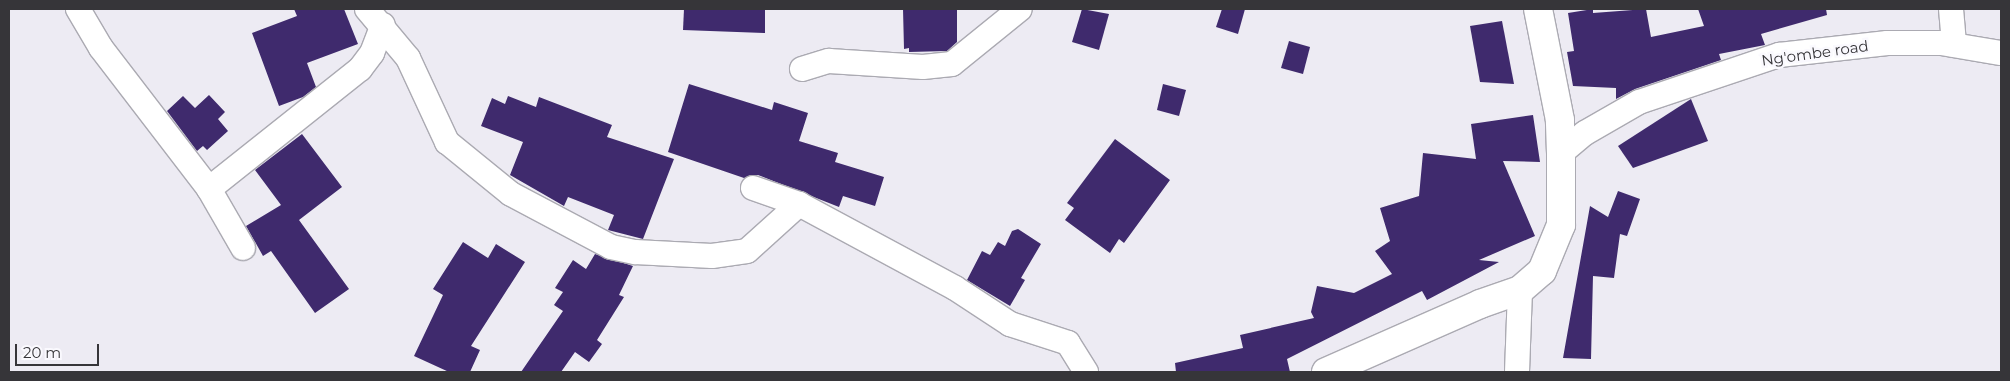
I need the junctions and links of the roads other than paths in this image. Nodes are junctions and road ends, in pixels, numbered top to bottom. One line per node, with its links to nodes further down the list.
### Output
1 (78, 9): 11 (street)
2 (1020, 9): 8 (street)
3 (1538, 9): 9 (street)
4 (1951, 9): 6 (street)
5 (375, 17): 11 (street); 12 (street)
6 (1954, 45): 7 (street, Ng'ombe road); 9 (street, Ng'ombe road)
7 (2001, 53)
8 (802, 69)
9 (1561, 153): 14 (street)
10 (753, 188): 12 (street)
11 (209, 189): 13 (street)
12 (799, 204): 15 (street)
13 (243, 248)
14 (1520, 290): 16 (street); 17 (street)
15 (1086, 372)
16 (1326, 372)
17 (1517, 372)

